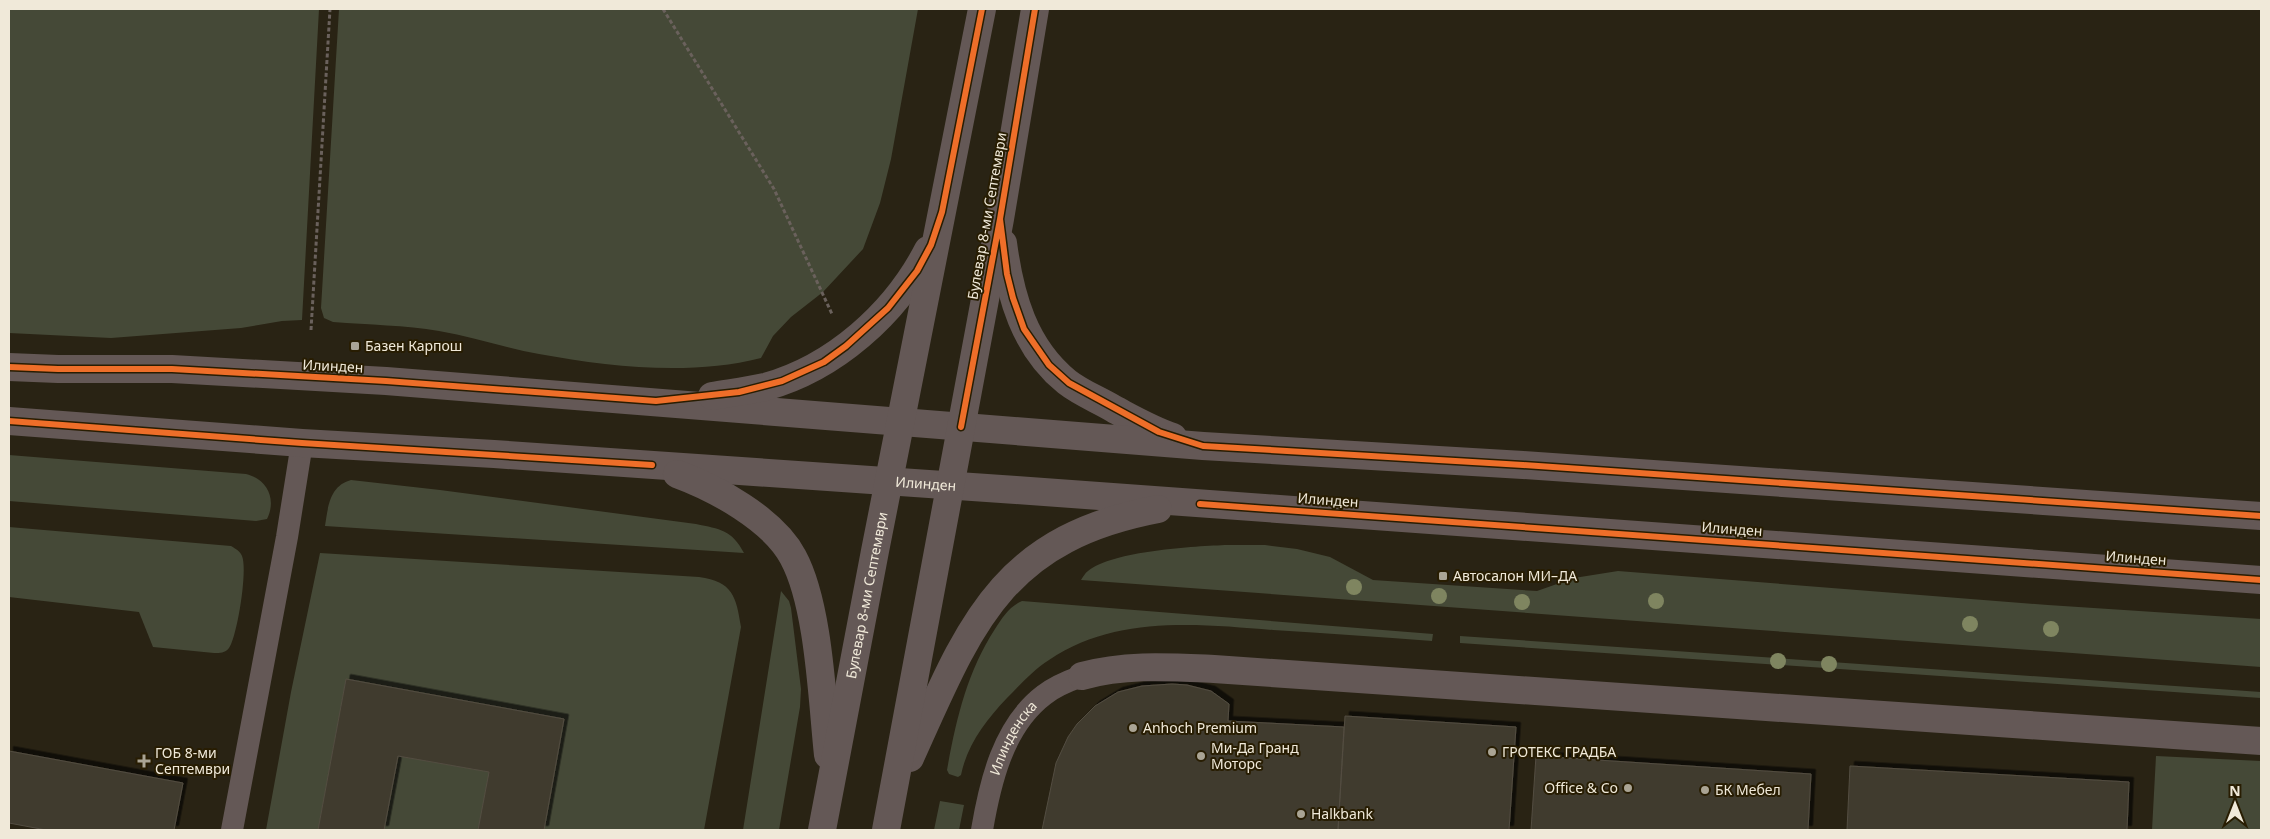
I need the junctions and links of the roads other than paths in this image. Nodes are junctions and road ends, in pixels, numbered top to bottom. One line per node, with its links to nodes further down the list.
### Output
1 (982, 9): 3 (street, Булевар 8-ми Септември)
2 (1035, 9): 4 (street, Булевар 8-ми Септември)
3 (942, 212): 6 (street); 8 (street, Булевар 8-ми Септември)
4 (1000, 219): 9 (street, Булевар 8-ми Септември); 11 (street)
5 (9, 367): 6 (street, Илинден)
6 (656, 401): 8 (street, Илинден)
7 (9, 421): 10 (street, Илинден)
8 (901, 422): 9 (street, Илинден); 13 (street, Булевар 8-ми Септември)
9 (961, 427): 11 (street, Илинден); 14 (street, Булевар 8-ми Септември)
10 (302, 443): 12 (street, Илинден); 22 (lane)
11 (1203, 446): 16 (street, Илинден)
12 (652, 465): 13 (street, Илинден); 20 (street)
13 (889, 481): 14 (street, Илинден); 20 (street, Булевар 8-ми Септември)
14 (950, 486): 15 (street, Илинден); 21 (street, Булевар 8-ми Септември)
15 (1200, 504): 17 (street, Илинден); 21 (street)
16 (2261, 516)
17 (2261, 580)
18 (1082, 676): 19 (street); 25 (lane, Илинденска)
19 (2261, 741)
20 (831, 783): 23 (street, Булевар 8-ми Септември)
21 (893, 795): 24 (street, Булевар 8-ми Септември)
22 (232, 830)
23 (822, 830)
24 (886, 830)
25 (982, 830)

